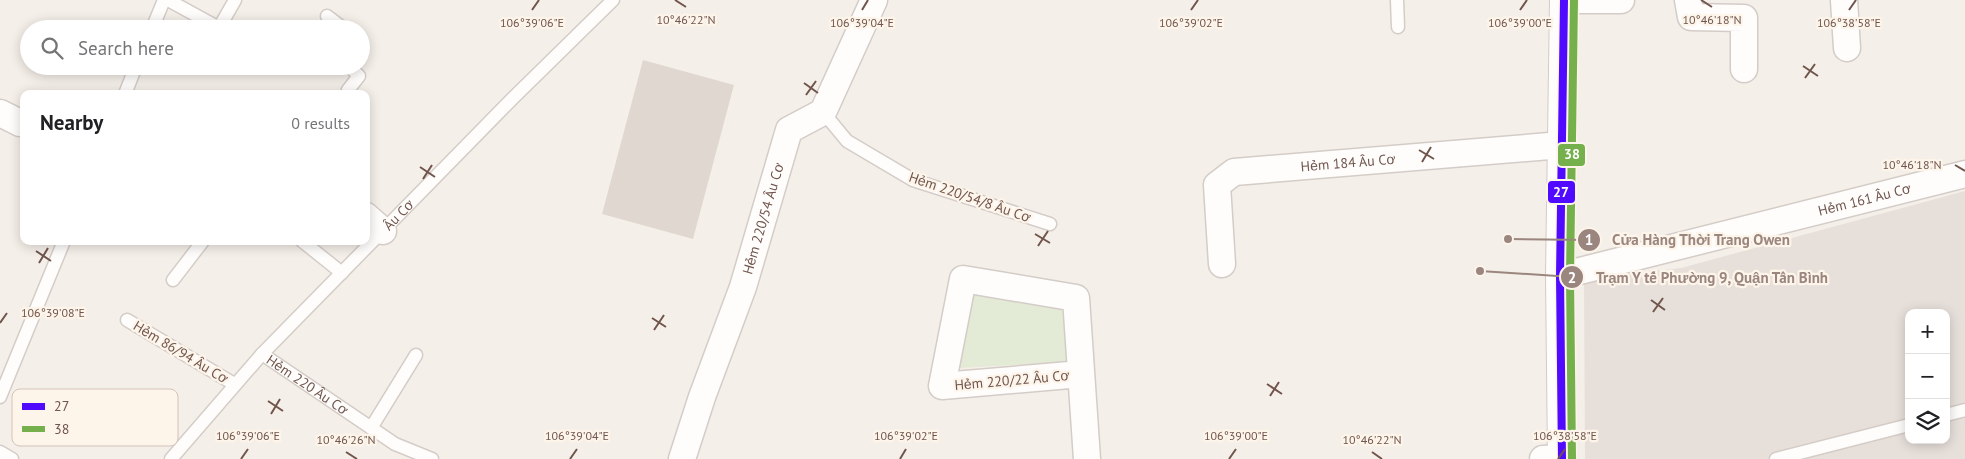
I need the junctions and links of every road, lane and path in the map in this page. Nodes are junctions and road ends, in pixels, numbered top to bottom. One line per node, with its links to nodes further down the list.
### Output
1 (164, 0): 12 (lane)
2 (168, 0): 13 (lane)
3 (235, 0): 14 (lane)
4 (613, 0): 26 (lane, Âu Cơ)
5 (874, 0): 23 (street)
6 (1398, 0): 16 (lane)
7 (1564, 0): 8 (street); 24 (main road)
8 (1621, 0)
9 (1688, 0): 18 (street)
10 (1844, 0): 17 (street)
11 (327, 16): 15 (lane)
12 (156, 20)
13 (205, 20)
14 (224, 20)
15 (332, 20)
16 (1398, 27)
17 (1847, 48)
18 (1744, 69)
19 (132, 75): 21 (lane)
20 (358, 75): 22 (lane)
21 (127, 90)
22 (348, 90)
23 (823, 112): 27 (lane, Hẻm 220/54/8 Âu Cơ); 50 (street, Hẻm 220/54 Âu Cơ)
24 (1562, 145): 32 (street, Hẻm 184 Âu Cơ); 34 (main road)
25 (1965, 174): 34 (street, Hẻm 161 Âu Cơ)
26 (375, 224)
27 (1050, 224)
28 (62, 245): 41 (lane)
29 (200, 245): 35 (lane)
30 (307, 245): 33 (lane)
31 (361, 245): 33 (lane, Âu Cơ)
32 (1222, 264)
33 (342, 273): 37 (lane, Âu Cơ)
34 (1560, 276): 52 (main road)
35 (173, 280)
36 (127, 320): 40 (lane, Hẻm 86/94 Âu Cơ)
37 (262, 354): 40 (lane, Âu Cơ); 45 (lane, Hẻm 220 Âu Cơ)
38 (416, 355): 45 (lane)
39 (1081, 374): 39 (street, Hẻm 220/22 Âu Cơ); 51 (street, Hẻm 220/22 Âu Cơ)
40 (234, 384): 48 (lane, Âu Cơ)
41 (0, 397)
42 (1965, 410): 43 (lane)
43 (1950, 414)
44 (1905, 426): 53 (lane)
45 (371, 428): 49 (lane, Hẻm 220 Âu Cơ)
46 (0, 452): 47 (lane)
47 (12, 459)
48 (171, 459)
49 (432, 459)
50 (682, 459)
51 (1087, 459)
52 (1555, 459)
53 (1776, 459)

